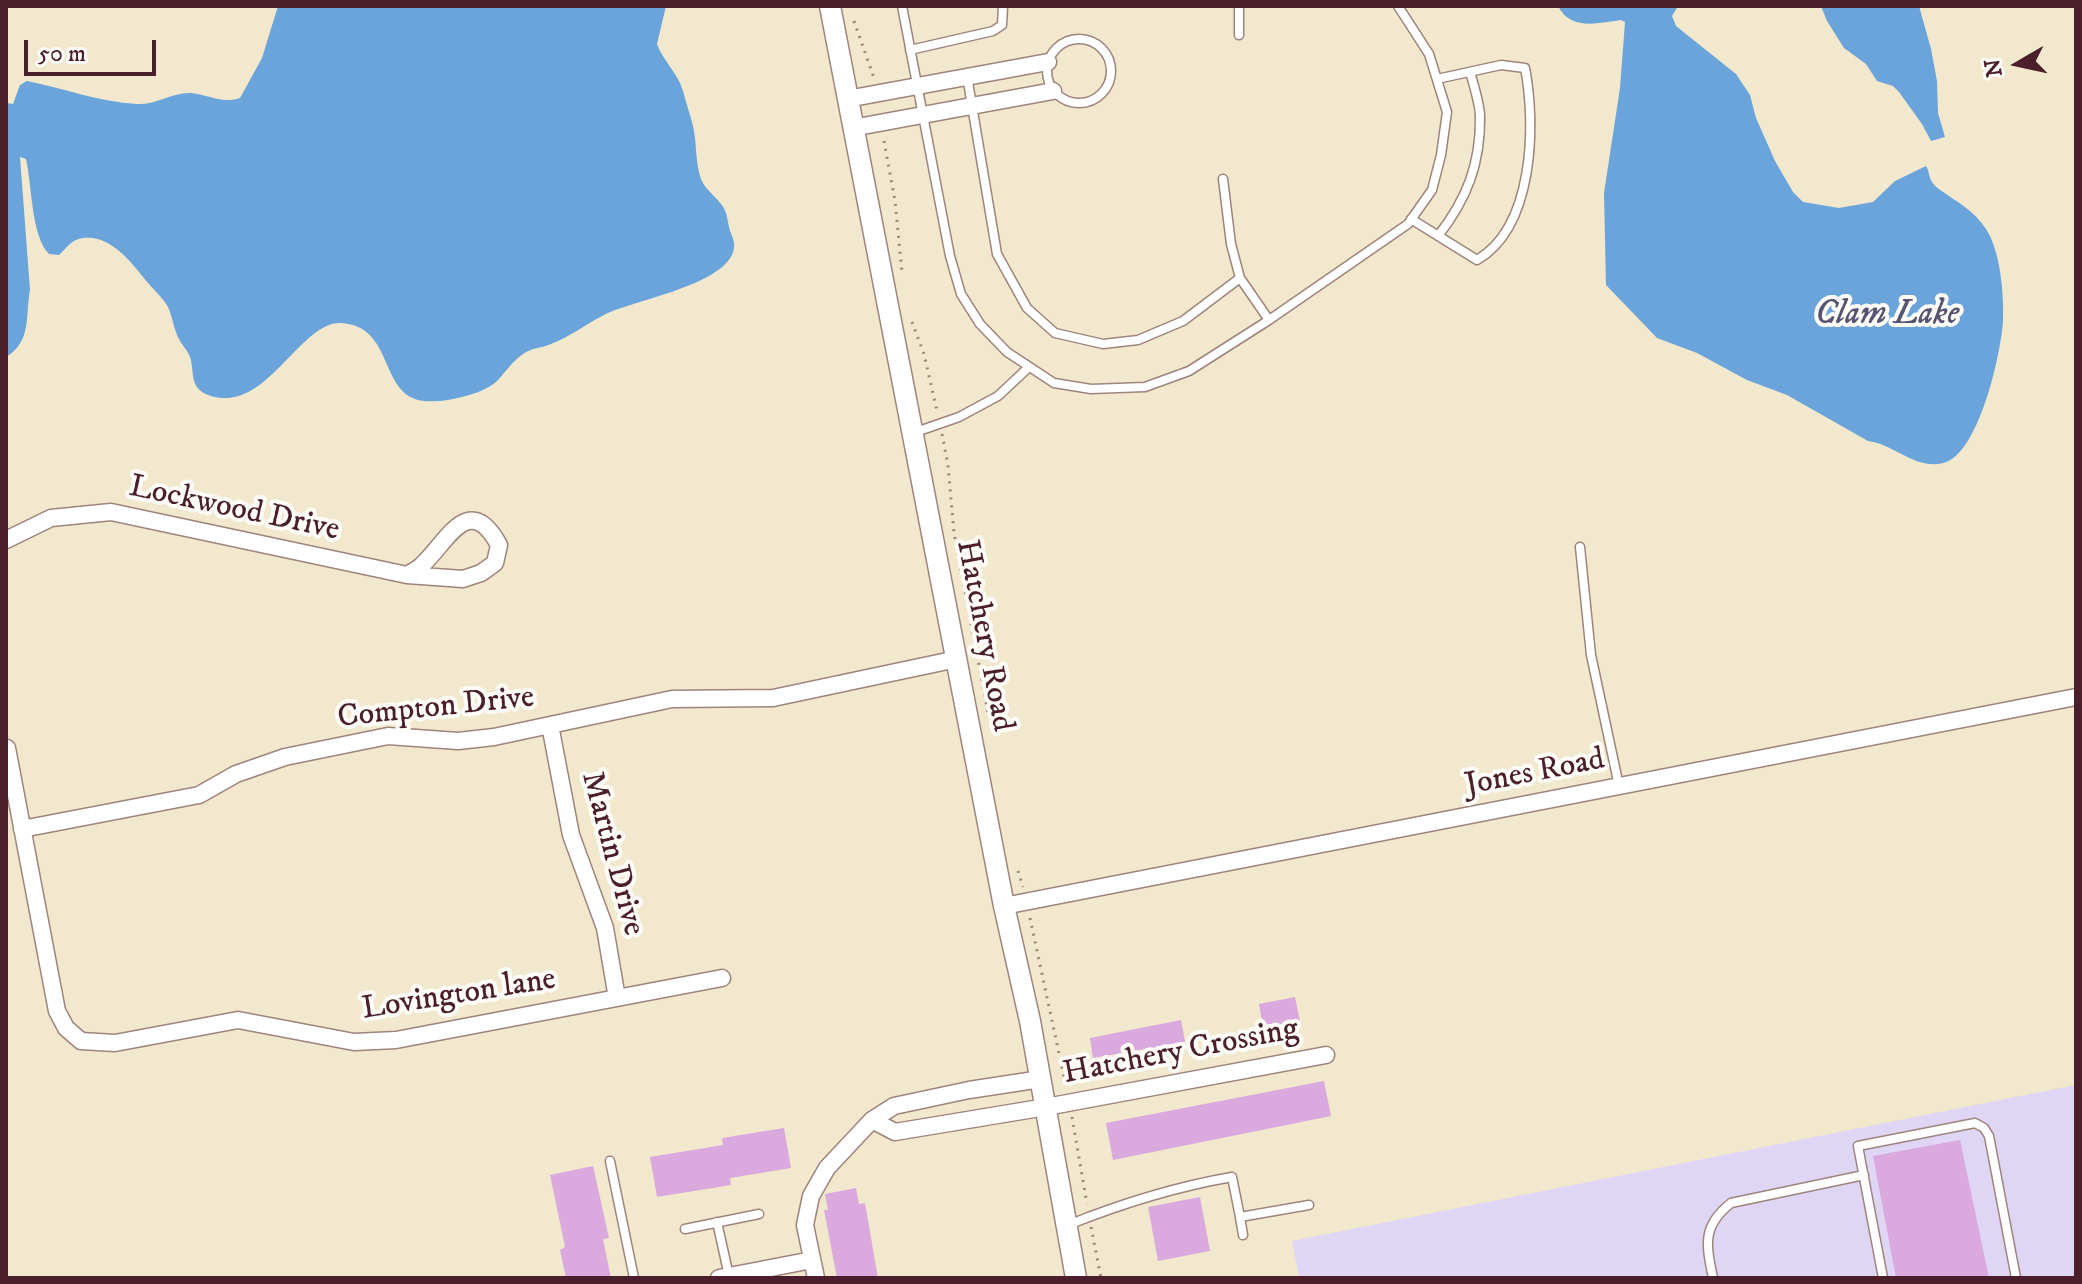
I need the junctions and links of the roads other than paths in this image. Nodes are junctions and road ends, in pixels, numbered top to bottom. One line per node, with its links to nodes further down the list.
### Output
1 (830, 6): 15 (street, Hatchery Road)
2 (913, 6): 6 (lane)
3 (1003, 6): 8 (lane)
4 (1239, 6): 7 (lane)
5 (1398, 6): 12 (lane)
6 (902, 7): 8 (lane)
7 (1239, 35)
8 (910, 50): 13 (lane)
9 (1048, 62): 11 (street); 14 (lane); 14 (lane)
10 (1470, 72): 12 (lane); 21 (lane); 21 (lane)
11 (967, 76): 13 (street); 16 (lane)
12 (1437, 79): 20 (lane)
13 (917, 85): 15 (street); 17 (lane)
14 (1053, 91): 16 (street)
15 (847, 99): 18 (street, Hatchery Road)
16 (971, 105): 17 (street); 22 (lane)
17 (922, 114): 18 (street); 24 (lane)
18 (852, 128): 25 (street, Hatchery Road)
19 (1223, 179): 22 (lane)
20 (1411, 219): 21 (lane); 23 (lane)
21 (1438, 236)
22 (1240, 278): 23 (lane)
23 (1269, 320): 24 (lane)
24 (1029, 367): 25 (lane)
25 (913, 433): 29 (street, Hatchery Road)
26 (6, 540): 28 (street, Lockwood Drive)
27 (1580, 547): 33 (lane)
28 (407, 575): 28 (street, Lockwood Drive)
29 (957, 659): 31 (street, Compton Drive); 35 (street, Hatchery Road)
30 (2076, 697): 33 (street, Jones Road)
31 (550, 725): 34 (street, Compton Drive); 37 (street, Martin Drive)
32 (7, 748): 34 (street, Lovington lane)
33 (1619, 786): 35 (street, Jones Road)
34 (22, 829): 37 (street, Lovington lane)
35 (1004, 906): 39 (street, Hatchery Road)
36 (722, 978): 37 (street, Lovington lane)
37 (617, 998)
38 (1326, 1055): 40 (street, Hatchery Crossing)
39 (1041, 1079): 40 (street, Hatchery Road); 41 (street)
40 (1046, 1107): 41 (street, Hatchery Crossing); 48 (street, Hatchery Road)
41 (872, 1120): 51 (street)
42 (610, 1161): 53 (lane)
43 (1864, 1175): 56 (lane); 57 (lane); 58 (lane)
44 (1309, 1205): 46 (lane)
45 (759, 1214): 47 (lane)
46 (1240, 1217): 48 (lane); 50 (lane)
47 (717, 1222): 49 (lane); 52 (lane)
48 (1068, 1225): 55 (street, Hatchery Road)
49 (685, 1229)
50 (1243, 1235)
51 (812, 1260): 52 (street); 54 (street)
52 (724, 1277)
53 (634, 1278)
54 (816, 1278)
55 (1076, 1278)
56 (1713, 1278)
57 (1883, 1278)
58 (2016, 1278)

